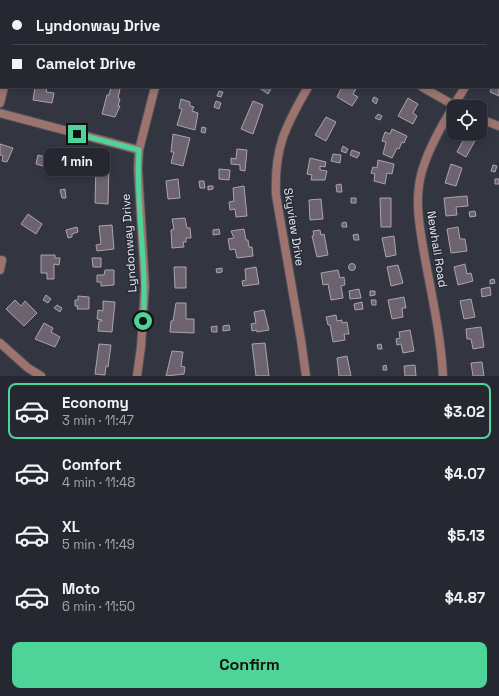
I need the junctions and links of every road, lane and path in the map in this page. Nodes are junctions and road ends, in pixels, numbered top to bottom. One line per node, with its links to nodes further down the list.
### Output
1 (4, 88): 8 (street)
2 (155, 88): 13 (street, Lyndonway Drive)
3 (307, 88): 19 (street, Skyview Drive)
4 (424, 88): 7 (street)
5 (465, 88): 6 (street, Newhall Road)
6 (459, 100)
7 (447, 101)
8 (0, 103)
9 (0, 113): 13 (street)
10 (447, 121): 20 (street, Newhall Road)
11 (487, 122): 12 (street)
12 (499, 126)
13 (139, 150): 18 (street, Lyndonway Drive)
14 (2, 260): 15 (street)
15 (0, 270)
16 (0, 343): 17 (street)
17 (41, 376)
18 (137, 376)
19 (306, 376)
20 (443, 376)

